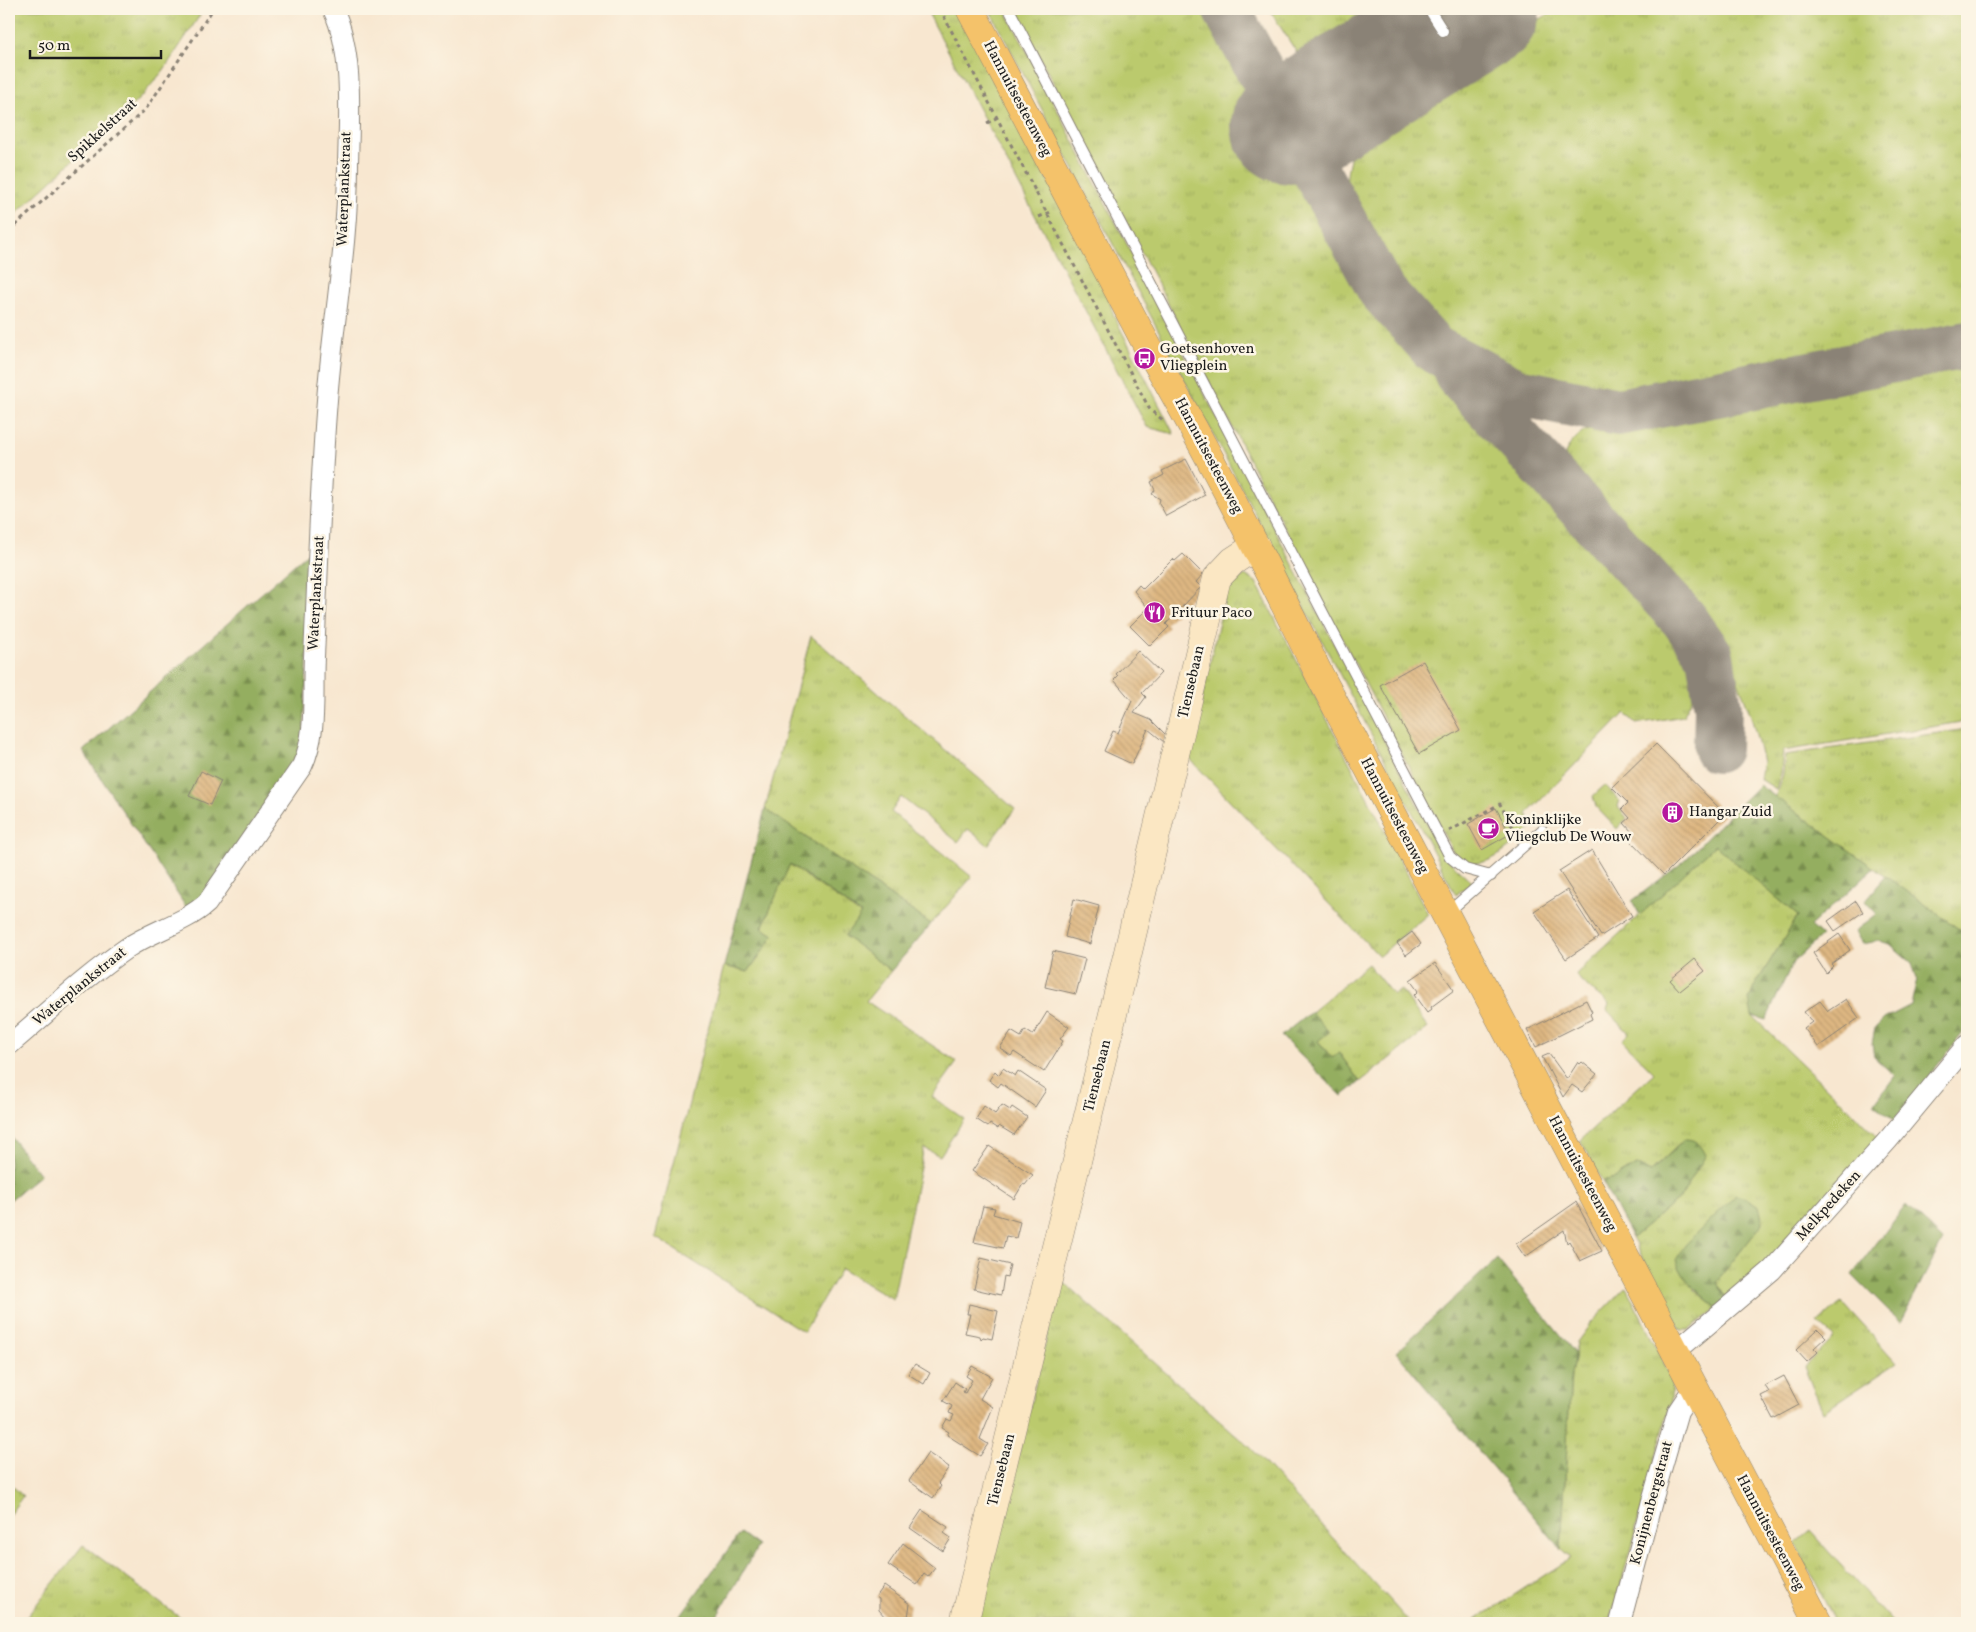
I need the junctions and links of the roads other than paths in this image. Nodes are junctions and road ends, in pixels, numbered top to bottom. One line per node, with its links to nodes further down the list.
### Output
1 (333, 9): 11 (street, Waterplankstraat)
2 (970, 9): 6 (main road, Hannuitsesteenweg)
3 (1009, 9): 8 (lane)
4 (1429, 9): 5 (lane)
5 (1444, 32)
6 (1256, 546): 9 (main road, Hannuitsesteenweg); 14 (street, Tiensebaan)
7 (1542, 830): 8 (lane)
8 (1492, 876): 9 (lane)
9 (1446, 915): 12 (main road, Hannuitsesteenweg)
10 (1967, 1044): 12 (street, Melkpedeken)
11 (9, 1045)
12 (1675, 1352): 13 (main road, Hannuitsesteenweg)
13 (1694, 1387): 15 (street, Konijnenbergstraat); 16 (main road, Hannuitsesteenweg)
14 (964, 1623)
15 (1620, 1623)
16 (1818, 1623)

